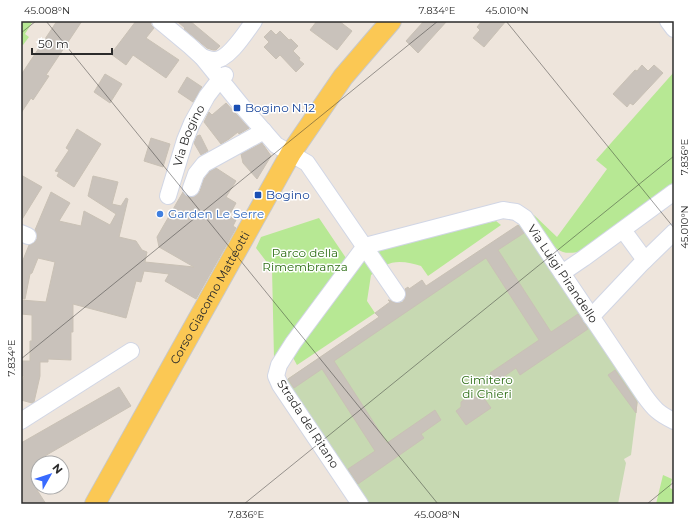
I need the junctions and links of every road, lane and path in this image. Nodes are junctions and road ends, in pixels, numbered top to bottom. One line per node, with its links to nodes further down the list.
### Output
1 (160, 21): 7 (street)
2 (254, 21): 6 (street)
3 (391, 21): 10 (main road, Corso Giacomo Matteotti)
4 (668, 21): 5 (street)
5 (674, 29)
6 (228, 54): 7 (street); 8 (street)
7 (202, 56): 8 (street)
8 (222, 77): 9 (street); 13 (street, Via Bogino)
9 (264, 131): 10 (street); 11 (street)
10 (291, 154): 16 (street); 27 (main road, Corso Giacomo Matteotti)
11 (191, 188)
12 (673, 195): 14 (street)
13 (168, 196)
14 (622, 230): 18 (street); 19 (street)
15 (674, 232): 19 (street)
16 (365, 246): 17 (street, Via Luigi Pirandello); 21 (street); 28 (street, Strada del Ritano)
17 (548, 252): 18 (street); 20 (street, Via Luigi Pirandello)
18 (584, 258): 20 (street); 22 (street)
19 (645, 260): 23 (street)
20 (562, 273): 22 (street, Via Luigi Pirandello)
21 (397, 294)
22 (581, 301): 23 (street, Via Luigi Pirandello)
23 (591, 317): 26 (street, Via Luigi Pirandello)
24 (131, 351): 25 (street)
25 (21, 421)
26 (674, 421)
27 (95, 504)
28 (360, 504)

